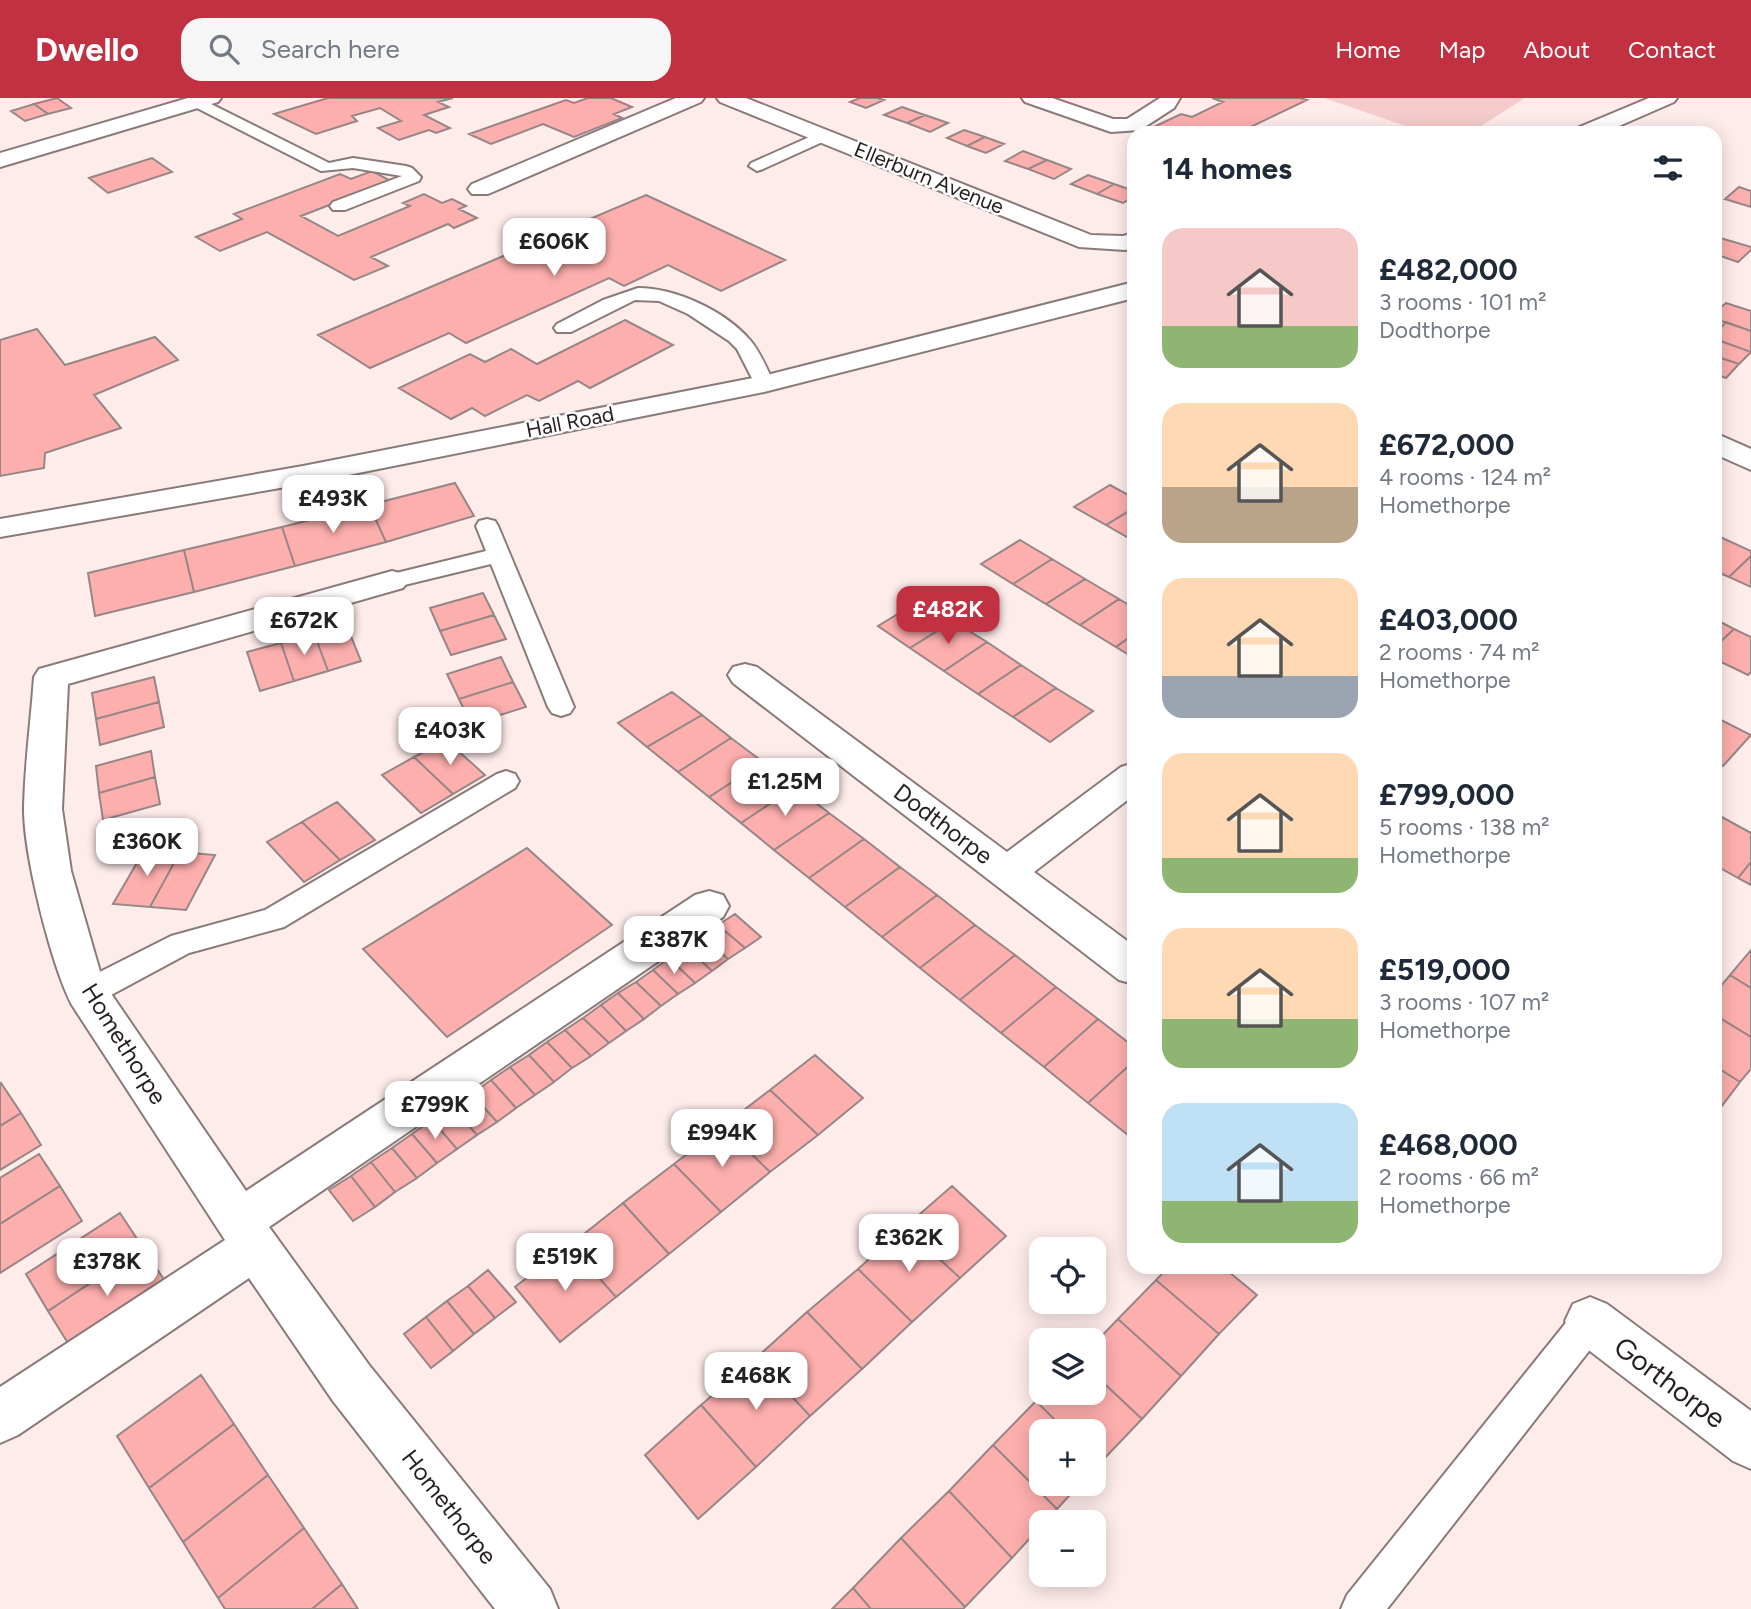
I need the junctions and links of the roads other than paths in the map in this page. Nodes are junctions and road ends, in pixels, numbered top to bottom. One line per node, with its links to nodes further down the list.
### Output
1 (694, 98): 11 (street)
2 (727, 98): 8 (street, Ellerburn Avenue)
3 (1170, 98): 5 (street)
4 (1667, 98): 7 (street)
5 (1040, 99)
6 (204, 100): 9 (street); 12 (lane)
7 (1601, 126)
8 (823, 136): 10 (lane); 13 (street, Ellerburn Avenue)
9 (0, 160)
10 (757, 166)
11 (480, 189)
12 (339, 205)
13 (1127, 242)
14 (1127, 292): 16 (street, Hall Road)
15 (564, 328): 16 (lane)
16 (764, 384): 18 (street, Hall Road)
17 (487, 526): 19 (lane)
18 (0, 528)
19 (498, 555): 20 (lane); 22 (lane)
20 (392, 581): 28 (street, Homethorpe)
21 (745, 675): 25 (street, Dodthorpe)
22 (561, 707)
23 (1127, 781): 25 (street, Dodthorpe)
24 (506, 782): 28 (lane)
25 (1007, 872): 27 (street, Dodthorpe)
26 (709, 905): 29 (street)
27 (1127, 963)
28 (87, 993): 29 (street, Homethorpe)
29 (247, 1234): 31 (street); 33 (street, Homethorpe)
30 (1590, 1321): 32 (street, Gorthorpe); 34 (lane)
31 (0, 1417)
32 (1751, 1443)
33 (530, 1609)
34 (1361, 1609)

